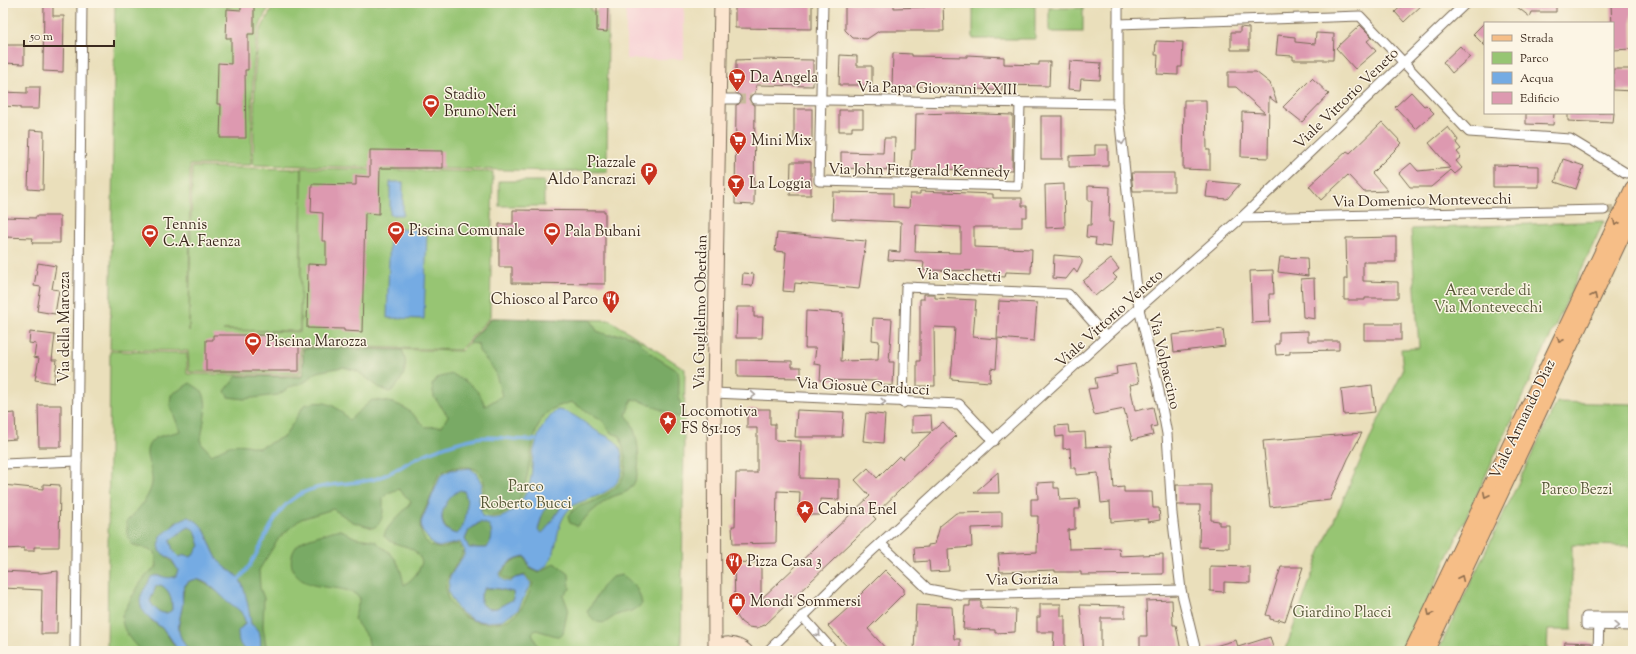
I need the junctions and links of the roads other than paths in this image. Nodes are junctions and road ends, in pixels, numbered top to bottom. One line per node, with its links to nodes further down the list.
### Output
1 (82, 3): 26 (street, Via della Marozza)
2 (721, 3): 8 (main road, Via Guglielmo Oberdan)
3 (823, 3): 11 (street, Via John Fitzgerald Kennedy)
4 (1118, 3): 6 (street, Via Volpaccino)
5 (1466, 3): 7 (street, Viale Vittorio Veneto)
6 (1118, 24): 7 (street); 13 (street, Via Volpaccino)
7 (1402, 63): 14 (street); 16 (street, Viale Vittorio Veneto)
8 (720, 99): 9 (street); 23 (main road, Via Guglielmo Oberdan)
9 (736, 99)
10 (755, 99): 11 (street, Via Papa Giovanni XXIII)
11 (821, 100): 12 (street, Via Papa Giovanni XXIII); 12 (street, Via John Fitzgerald Kennedy)
12 (1020, 103): 13 (street, Via Papa Giovanni XXIII)
13 (1118, 104): 21 (street, Via Volpaccino, one-way to 21)
14 (1626, 173)
15 (1633, 188): 40 (main road, Viale Armando Diaz, one-way to 40)
16 (1258, 201): 19 (street); 20 (street, Viale Vittorio Veneto)
17 (1604, 210): 19 (street, Via Domenico Montevecchi)
18 (1633, 212): 41 (main road, Viale Armando Diaz, one-way to 18)
19 (1267, 217): 20 (street, Via Domenico Montevecchi)
20 (1240, 218): 21 (street, Viale Vittorio Veneto)
21 (1139, 309): 22 (street, Viale Vittorio Veneto); 29 (street, Via Volpaccino)
22 (1106, 337): 24 (street, Via Sacchetti); 25 (street, Viale Vittorio Veneto)
23 (714, 393): 24 (street, Via Giosuè Carducci, one-way to 24); 34 (main road, Via Guglielmo Oberdan)
24 (903, 403): 25 (street, Via Giosuè Carducci)
25 (994, 441): 28 (street, Viale Vittorio Veneto)
26 (77, 461): 27 (street); 35 (street, Via della Marozza)
27 (3, 464)
28 (881, 544): 29 (street, Via Gorizia); 30 (street, Viale Vittorio Veneto)
29 (1181, 590): 39 (street, Via Volpaccino)
30 (802, 616): 37 (street, Viale Vittorio Veneto); 38 (street, one-way to 38)
31 (1633, 617): 32 (street)
32 (1599, 621): 33 (street, one-way to 33); 42 (street)
33 (1633, 626)
34 (718, 648): 36 (main road, Via Guglielmo Oberdan)
35 (75, 651)
36 (746, 651)
37 (768, 651)
38 (833, 651)
39 (1196, 651)
40 (1412, 651)
41 (1426, 651)
42 (1598, 651)

